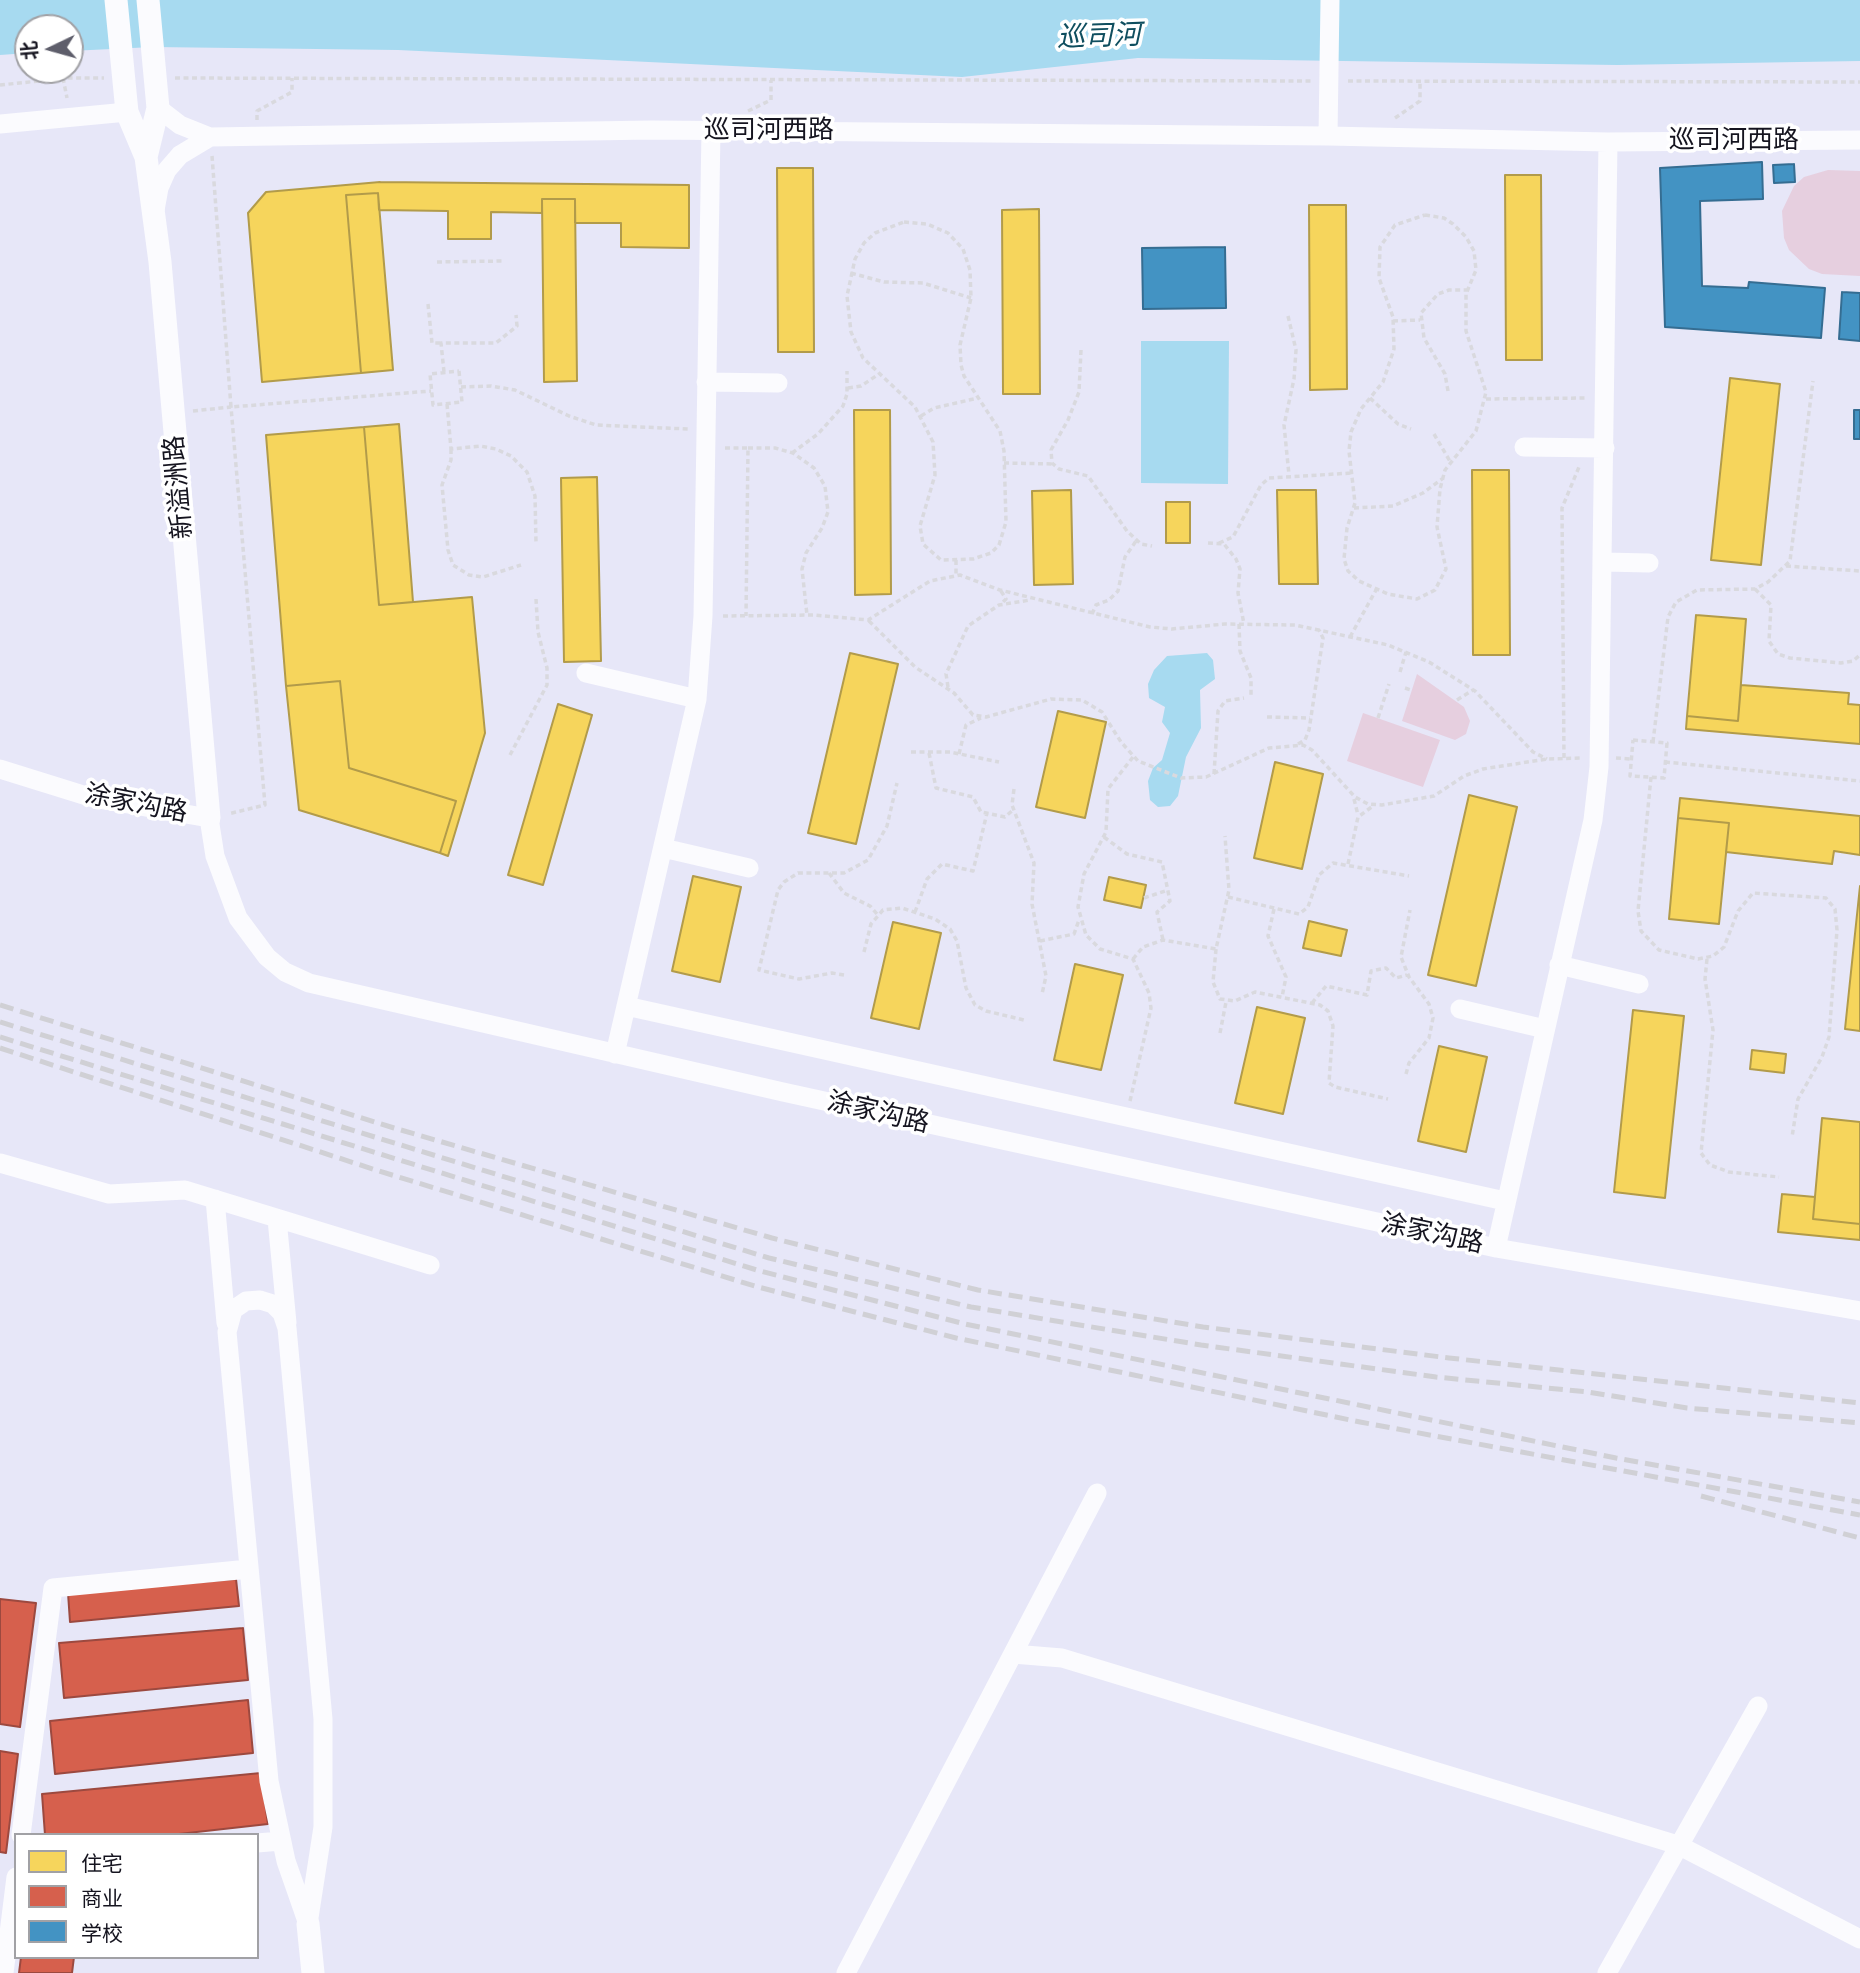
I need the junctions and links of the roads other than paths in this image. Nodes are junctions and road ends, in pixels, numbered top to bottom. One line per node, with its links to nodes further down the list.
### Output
1 (116, 0): 5 (street)
2 (148, 0): 4 (street)
3 (1330, 0): 8 (street)
4 (158, 108): 9 (street); 12 (street)
5 (127, 112): 6 (street); 12 (street)
6 (0, 124)
7 (711, 130): 8 (street, 巡司河西路); 9 (street, 巡司河西路); 14 (street)
8 (1328, 136): 11 (street, 巡司河西路)
9 (210, 137): 13 (street)
10 (1860, 140): 11 (street, 巡司河西路)
11 (1608, 142): 17 (street)
12 (146, 158): 13 (street, 新溢洲路)
13 (154, 215): 23 (street, 新溢洲路)
14 (706, 382): 15 (street); 21 (street)
15 (778, 383)
16 (1524, 447): 17 (street)
17 (1605, 448): 18 (street)
18 (1604, 562): 19 (street); 26 (street)
19 (1649, 562)
20 (586, 673): 21 (street)
21 (697, 699): 24 (street)
22 (0, 769): 23 (street, 涂家沟路)
23 (209, 818): 31 (street, 涂家沟路)
24 (663, 848): 25 (street); 28 (street)
25 (749, 868)
26 (1559, 965): 27 (street); 30 (street)
27 (1639, 984)
28 (626, 1006): 31 (street); 34 (street)
29 (1460, 1009): 30 (street)
30 (1545, 1029): 34 (street)
31 (615, 1054): 36 (street, 涂家沟路)
32 (0, 1163): 33 (street)
33 (215, 1199): 35 (street); 40 (street)
34 (1505, 1201): 36 (street)
35 (277, 1219): 37 (street); 39 (street)
36 (1496, 1248): 38 (street, 涂家沟路)
37 (430, 1265)
38 (1860, 1311)
39 (287, 1328): 40 (street); 50 (street)
40 (227, 1332): 42 (street)
41 (1097, 1493): 43 (street)
42 (249, 1569): 45 (street); 46 (street)
43 (1013, 1654): 48 (street); 54 (street)
44 (1758, 1706): 48 (street)
45 (21, 1833)
46 (281, 1841): 47 (street); 50 (street)
47 (259, 1843)
48 (1678, 1845): 51 (street); 55 (street)
49 (14, 1893): 52 (street)
50 (308, 1924): 53 (street)
51 (1860, 1939)
52 (4, 1973)
53 (313, 1973)
54 (846, 1973)
55 (1607, 1973)

